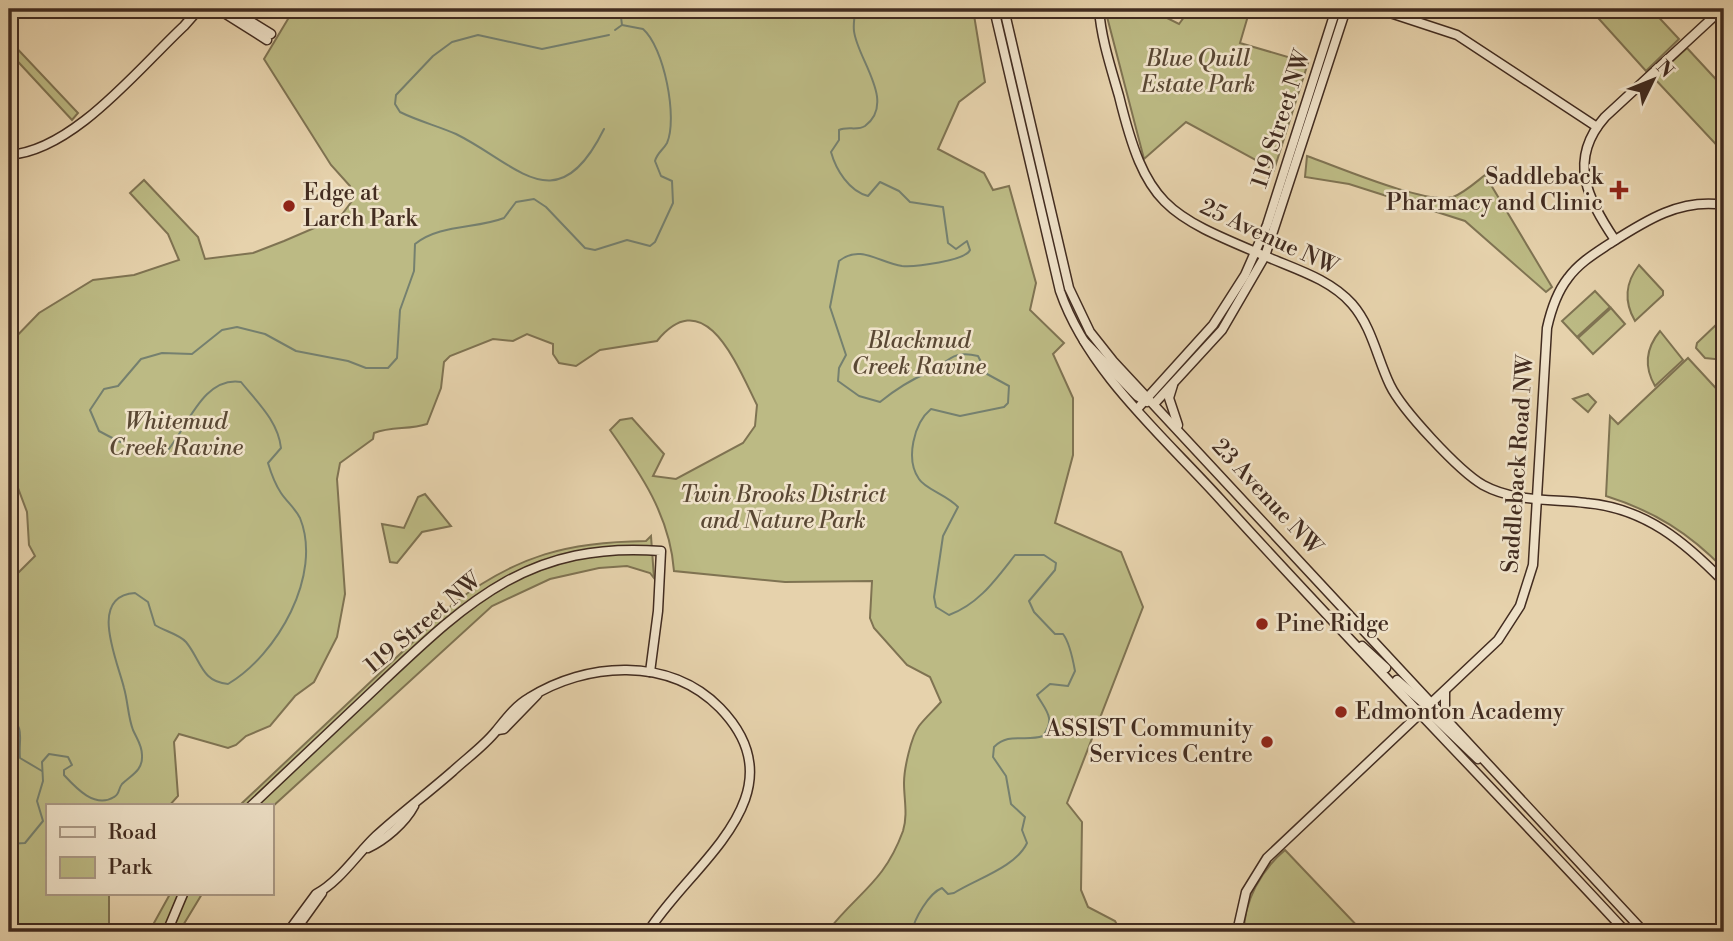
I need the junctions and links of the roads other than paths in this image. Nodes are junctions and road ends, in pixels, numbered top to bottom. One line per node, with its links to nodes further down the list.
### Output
1 (199, 9): 12 (street)
2 (218, 9): 3 (street)
3 (231, 9)
4 (994, 9): 16 (street, 23 Avenue NW)
5 (1004, 9): 18 (street, 23 Avenue NW)
6 (1336, 9): 15 (street, 119 Street NW)
7 (1346, 9): 15 (street, 119 Street NW)
8 (1378, 9): 11 (street)
9 (1722, 9): 11 (street)
10 (1099, 13): 15 (street, 25 Avenue NW)
11 (1597, 127): 14 (street)
12 (9, 155)
13 (1724, 205): 14 (street, Saddleback Road NW)
14 (1615, 240): 21 (street, Saddleback Road NW)
15 (1260, 254): 17 (street, 119 Street NW); 18 (street, 119 Street NW); 21 (street, 25 Avenue NW)
16 (1079, 337): 18 (street); 19 (street, 23 Avenue NW)
17 (1174, 382): 18 (street, 119 Street NW); 20 (street)
18 (1148, 401): 19 (street, 119 Street NW); 20 (street, 23 Avenue NW)
19 (1138, 408): 23 (street, 23 Avenue NW)
20 (1206, 459): 26 (street, 23 Avenue NW)
21 (1537, 499): 22 (street, 25 Avenue NW); 25 (street, Saddleback Road NW)
22 (1724, 582)
23 (1350, 639): 26 (street); 27 (street, 23 Avenue NW)
24 (650, 672): 30 (street, 119 Street NW); 31 (street); 36 (street)
25 (1444, 691): 26 (street, Saddleback Road NW); 28 (street)
26 (1432, 703): 27 (street, Saddleback Road NW); 28 (street, 23 Avenue NW)
27 (1421, 713): 29 (street); 37 (street, Saddleback Road NW); 38 (street, 23 Avenue NW)
28 (1459, 732): 29 (street, 23 Avenue NW)
29 (1497, 774): 39 (street, 23 Avenue NW)
30 (253, 804)
31 (323, 890): 34 (street); 35 (street)
32 (183, 895): 33 (street)
33 (167, 932)
34 (288, 932)
35 (294, 932)
36 (648, 932)
37 (1237, 932)
38 (1626, 932)
39 (1644, 932)

